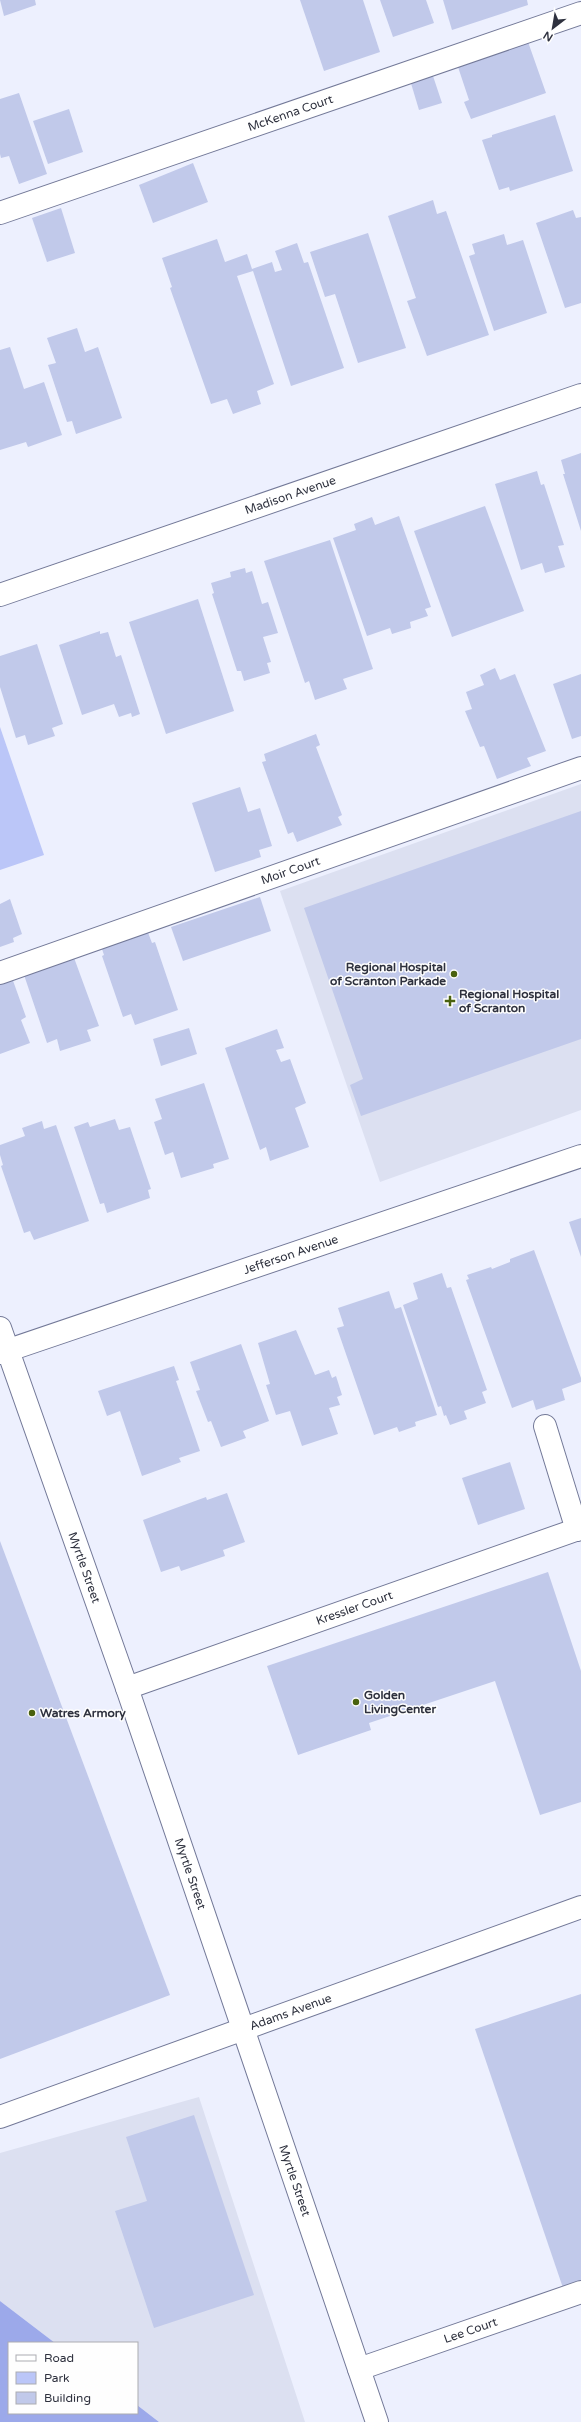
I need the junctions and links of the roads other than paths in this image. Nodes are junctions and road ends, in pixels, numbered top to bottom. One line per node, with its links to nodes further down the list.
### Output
1 (581, 13): 2 (street, McKenna Court)
2 (0, 212)
3 (581, 395): 4 (street, Madison Avenue)
4 (0, 595)
5 (581, 768): 6 (street, Moir Court)
6 (0, 973)
7 (581, 1156): 9 (street, Jefferson Avenue)
8 (0, 1328): 9 (street, Myrtle Street)
9 (4, 1352): 12 (street, Myrtle Street)
10 (545, 1426): 11 (street)
11 (579, 1529): 12 (street, Kressler Court)
12 (127, 1688): 14 (street, Myrtle Street)
13 (581, 1907): 14 (street, Adams Avenue)
14 (243, 2028): 15 (street, Adams Avenue); 17 (street, Myrtle Street)
15 (0, 2117)
16 (581, 2292): 17 (street, Lee Court)
17 (359, 2369): 18 (street, Myrtle Street)
18 (377, 2422)

